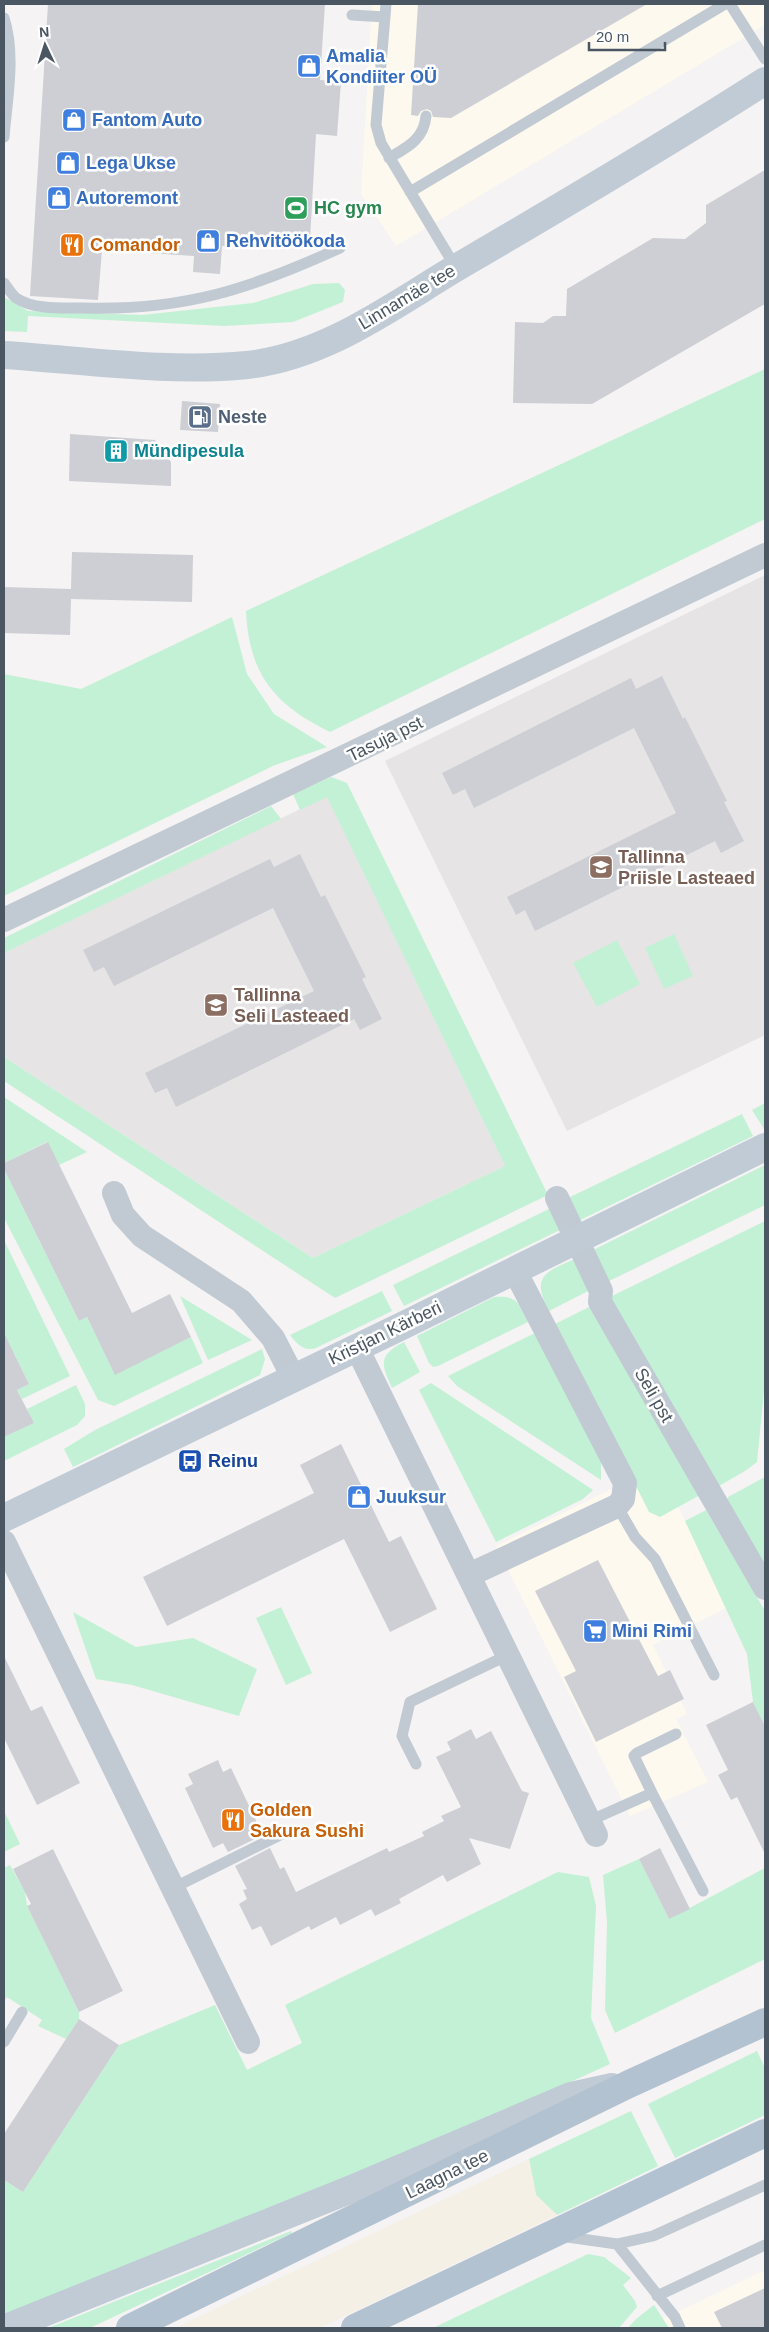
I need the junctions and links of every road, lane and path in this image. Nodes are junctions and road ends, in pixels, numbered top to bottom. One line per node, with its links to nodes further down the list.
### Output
1 (386, 4): 5 (lane)
2 (725, 4): 12 (lane)
3 (730, 4): 7 (lane)
4 (352, 15): 5 (lane)
5 (385, 17): 11 (lane)
6 (4, 18): 10 (lane)
7 (765, 59)
8 (765, 81): 14 (street, Linnamäe tee)
9 (426, 116): 11 (lane)
10 (4, 138)
11 (389, 158): 12 (lane)
12 (410, 192): 14 (lane)
13 (340, 248): 15 (lane)
14 (456, 268): 16 (street, Linnamäe tee)
15 (4, 284)
16 (4, 355)
17 (765, 555): 18 (street, Tasuja pst)
18 (4, 920)
19 (765, 1146): 22 (street, Kristjan Kärberi)
20 (114, 1193): 25 (street)
21 (558, 1198): 22 (street, Seli pst)
22 (575, 1238): 23 (street, Kristjan Kärberi); 30 (street, Seli pst)
23 (514, 1269): 24 (street, Kristjan Kärberi); 26 (street)
24 (357, 1348): 25 (street, Kristjan Kärberi); 29 (street)
25 (293, 1377): 27 (street, Kristjan Kärberi)
26 (618, 1506): 29 (street); 32 (lane)
27 (4, 1518)
28 (4, 1542): 38 (street)
29 (469, 1575): 31 (street)
30 (765, 1588)
31 (508, 1655): 34 (lane); 36 (street)
32 (714, 1674)
33 (676, 1734): 35 (lane)
34 (416, 1764)
35 (652, 1793): 36 (lane); 39 (lane)
36 (592, 1828)
37 (286, 1832): 38 (lane)
38 (173, 1888): 43 (street)
39 (703, 1891)
40 (22, 2012): 42 (lane)
41 (765, 2022): 44 (main road, Laagna tee)
42 (4, 2042)
43 (248, 2042)
44 (629, 2084): 52 (street); 53 (main road, Laagna tee)
45 (765, 2133): 47 (main road)
46 (765, 2184): 48 (lane)
47 (550, 2235): 48 (lane); 50 (main road)
48 (617, 2244): 51 (lane)
49 (765, 2245): 51 (lane)
50 (461, 2278): 54 (main road); 55 (street)
51 (658, 2296): 56 (lane)
52 (6, 2328)
53 (130, 2328)
54 (355, 2328)
55 (381, 2328)
56 (680, 2328)

